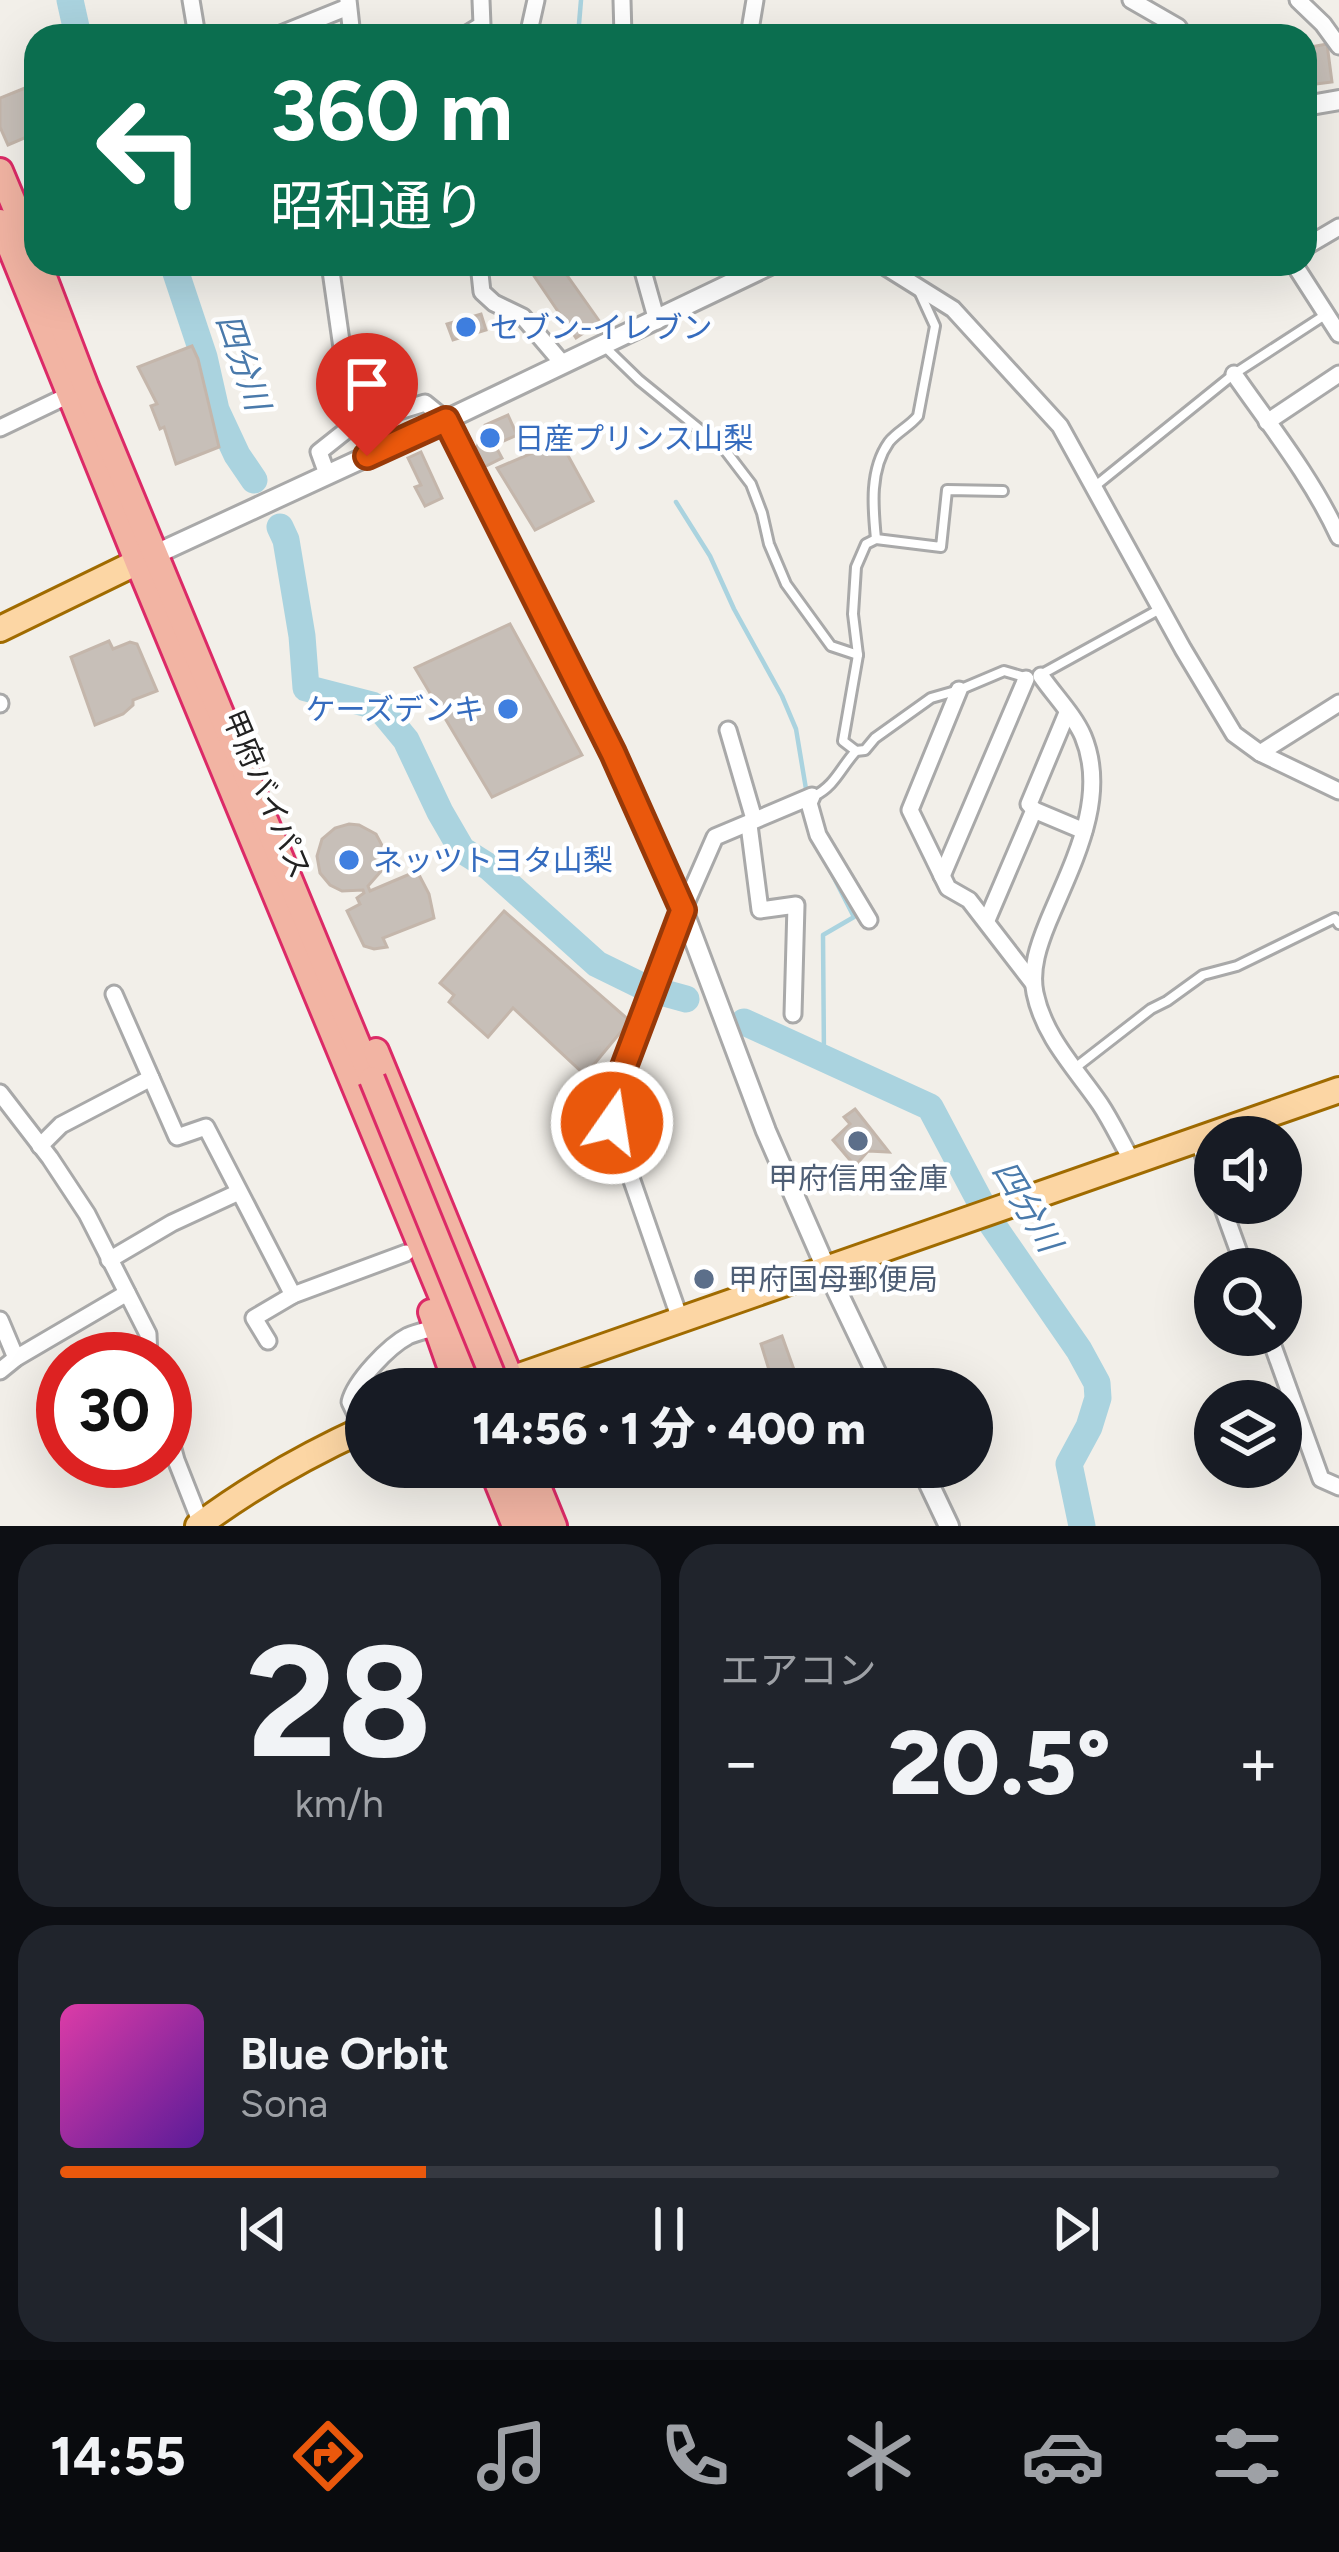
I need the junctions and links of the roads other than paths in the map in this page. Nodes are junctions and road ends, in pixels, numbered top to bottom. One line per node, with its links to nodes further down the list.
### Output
1 (1131, 0): 5 (street)
2 (1298, 0): 6 (street)
3 (348, 4): 4 (street)
4 (303, 24)
5 (1173, 24)
6 (1339, 46)
7 (0, 171): 9 (highway, 甲府バイパス)
8 (0, 222): 25 (highway, 甲府バイパス)
9 (24, 229)
10 (43, 276): 35 (highway, 甲府バイパス)
11 (332, 276): 28 (street)
12 (480, 276): 22 (street)
13 (644, 276): 19 (street)
14 (747, 276): 19 (street)
15 (902, 276): 17 (street)
16 (1302, 276): 18 (street)
17 (916, 284): 31 (street); 34 (lane)
18 (1326, 314): 20 (street); 23 (lane)
19 (657, 320): 21 (street)
20 (1339, 334)
21 (603, 346): 22 (street); 38 (lane)
22 (563, 364): 26 (street)
23 (1234, 374): 27 (street); 31 (lane)
24 (1339, 374): 27 (street)
25 (71, 394): 29 (street); 35 (highway, 甲府バイパス)
26 (446, 420): 28 (street); 30 (street); 53 (street)
27 (1267, 422): 33 (street)
28 (353, 425): 30 (street)
29 (0, 428)
30 (327, 474): 35 (street)
31 (1094, 487): 36 (street)
32 (1003, 491): 34 (lane)
33 (1339, 537)
34 (876, 539): 38 (lane)
35 (147, 558): 37 (main road); 52 (highway, 甲府バイパス)
36 (1161, 609): 39 (lane); 45 (street)
37 (0, 629)
38 (858, 655): 44 (lane)
39 (1033, 677): 40 (lane); 42 (street); 51 (street)
40 (959, 690): 44 (lane); 51 (street)
41 (1339, 704): 45 (street)
42 (1067, 713): 48 (street); 50 (street)
43 (728, 730): 49 (street)
44 (856, 751): 47 (lane)
45 (1260, 753): 46 (street)
46 (1339, 791)
47 (812, 796): 49 (street); 54 (street)
48 (1034, 810): 50 (street); 55 (street)
49 (751, 822): 53 (street); 59 (street)
50 (1084, 831): 57 (street)
51 (942, 876): 55 (street)
52 (284, 886): 62 (highway, 甲府バイパス); 70 (highway); 86 (highway)
53 (683, 910): 72 (street); 75 (street)
54 (869, 920)
55 (987, 920): 57 (street)
56 (1339, 925): 60 (lane)
57 (1035, 986): 60 (street)
58 (115, 994): 61 (street)
59 (793, 1014)
60 (1074, 1069): 68 (street)
61 (151, 1078): 67 (street); 69 (street)
62 (363, 1083): 84 (highway, 甲府バイパス); 85 (highway, 甲府バイパス, bridge)
63 (1339, 1090): 65 (main road)
64 (0, 1093): 67 (street)
65 (1266, 1116)
66 (1194, 1141): 68 (main road)
67 (40, 1146): 71 (street)
68 (1132, 1161): 72 (main road)
69 (239, 1192): 71 (street); 74 (street)
70 (406, 1252): 74 (street); 77 (highway)
71 (109, 1260): 73 (street)
72 (826, 1268): 75 (main road); 88 (street)
73 (127, 1293): 78 (street); 81 (street)
74 (292, 1295): 79 (street)
75 (680, 1319): 87 (main road)
76 (0, 1321): 81 (street)
77 (437, 1327): 82 (street); 83 (highway)
78 (147, 1332)
79 (268, 1341)
80 (1277, 1356): 91 (street)
81 (16, 1358): 89 (street)
82 (372, 1368)
83 (451, 1368)
84 (473, 1368)
85 (499, 1368)
86 (501, 1368)
87 (554, 1368)
88 (874, 1368)
89 (0, 1372)
90 (345, 1438): 98 (main road)
91 (1339, 1487)
92 (186, 1488): 98 (street)
93 (500, 1488): 99 (highway)
94 (520, 1488): 100 (highway)
95 (539, 1488): 101 (highway)
96 (556, 1488): 102 (highway)
97 (931, 1488): 103 (street)
98 (200, 1525)
99 (515, 1526)
100 (535, 1526)
101 (554, 1526)
102 (571, 1526)
103 (949, 1526)

